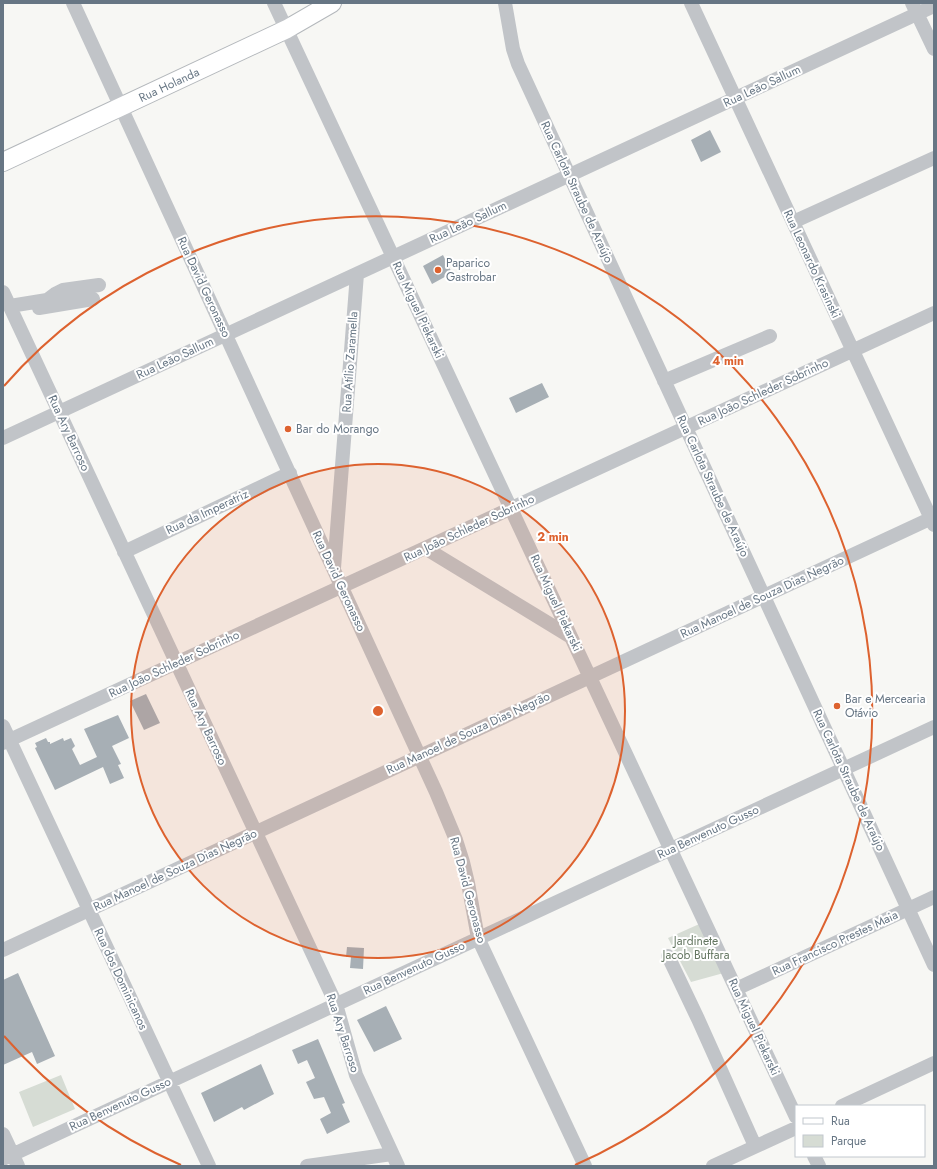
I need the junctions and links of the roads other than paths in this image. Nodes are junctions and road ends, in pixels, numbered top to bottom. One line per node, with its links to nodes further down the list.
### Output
1 (73, 3): 11 (street, Rua David Geronasso)
2 (274, 3): 8 (street, Rua Miguel Piekarski)
3 (332, 3): 8 (main road, Rua Holanda)
4 (505, 3): 14 (street, Rua Carlota Straube de Araújo)
5 (691, 3): 10 (street, Rua Leonardo Krasinski)
6 (934, 6): 7 (street, Rua Leão Sallum)
7 (915, 8): 9 (street); 10 (street, Rua Leão Sallum)
8 (287, 29): 11 (main road, Rua Holanda); 16 (street, Rua Miguel Piekarski)
9 (934, 49)
10 (735, 98): 14 (street, Rua Leão Sallum); 15 (street, Rua Leonardo Krasinski)
11 (121, 107): 13 (main road, Rua Holanda); 23 (street, Rua David Geronasso)
12 (934, 158): 15 (street)
13 (3, 162)
14 (569, 175): 16 (street, Rua Leão Sallum); 26 (street, Rua Carlota Straube de Araújo)
15 (793, 222): 25 (street, Rua Leonardo Krasinski)
16 (393, 257): 17 (street, Rua Leão Sallum); 31 (street, Rua Miguel Piekarski)
17 (357, 274): 23 (street, Rua Leão Sallum); 35 (street, Rua Atílio Zaramella)
18 (99, 285): 21 (street)
19 (3, 292): 21 (street, Rua Ary Barroso)
20 (93, 298): 21 (street)
21 (11, 310): 27 (street, Rua Ary Barroso)
22 (934, 313): 25 (street, Rua João Schleder Sobrinho)
23 (226, 334): 27 (street, Rua Leão Sallum); 30 (street, Rua David Geronasso)
24 (770, 336): 26 (street)
25 (852, 350): 28 (street, Rua João Schleder Sobrinho); 32 (street, Rua Leonardo Krasinski)
26 (664, 381): 28 (street, Rua Carlota Straube de Araújo)
27 (59, 412): 29 (street, Rua Leão Sallum); 34 (street, Rua Ary Barroso)
28 (686, 428): 31 (street, Rua João Schleder Sobrinho); 37 (street, Rua Carlota Straube de Araújo)
29 (3, 438)
30 (290, 473): 34 (street, Rua da Imperatriz); 35 (street, Rua David Geronasso)
31 (511, 508): 33 (street, Rua João Schleder Sobrinho); 38 (street, Rua Miguel Piekarski)
32 (933, 520): 37 (street, Rua Manoel de Souza Dias Negrão)
33 (425, 548): 36 (street, Rua João Schleder Sobrinho); 38 (street)
34 (124, 552): 39 (street, Rua Ary Barroso)
35 (334, 570): 36 (street, Rua David Geronasso)
36 (342, 586): 39 (street, Rua João Schleder Sobrinho); 44 (street, Rua David Geronasso)
37 (764, 596): 40 (street, Rua Manoel de Souza Dias Negrão); 45 (street, Rua Carlota Straube de Araújo)
38 (572, 637): 40 (street, Rua Miguel Piekarski)
39 (177, 663): 43 (street, Rua João Schleder Sobrinho); 46 (street, Rua Ary Barroso)
40 (590, 677): 44 (street, Rua Manoel de Souza Dias Negrão); 47 (street, Rua Miguel Piekarski)
41 (3, 726): 43 (street, Rua dos Dominicanos)
42 (934, 727): 45 (street, Rua Benvenuto Gusso)
43 (6, 742): 50 (street, Rua dos Dominicanos)
44 (420, 756): 46 (street, Rua Manoel de Souza Dias Negrão); 51 (street, Rua David Geronasso)
45 (843, 769): 47 (street, Rua Benvenuto Gusso); 49 (street, Rua Carlota Straube de Araújo)
46 (256, 832): 50 (street, Rua Manoel de Souza Dias Negrão); 56 (street, Rua Ary Barroso)
47 (671, 849): 51 (street, Rua Benvenuto Gusso); 55 (street, Rua Miguel Piekarski)
48 (934, 897): 49 (street, Rua Francisco Prestes Maia)
49 (908, 909): 54 (street, Rua Carlota Straube de Araújo); 55 (street, Rua Francisco Prestes Maia)
50 (89, 910): 52 (street, Rua Manoel de Souza Dias Negrão); 58 (street, Rua dos Dominicanos)
51 (478, 938): 56 (street, Rua Benvenuto Gusso); 69 (street, Rua David Geronasso)
52 (3, 950)
53 (668, 956): 63 (street)
54 (934, 965)
55 (736, 989): 60 (street, Rua Miguel Piekarski)
56 (336, 1004): 58 (street, Rua Benvenuto Gusso); 66 (street, Rua Ary Barroso)
57 (934, 1063): 59 (street)
58 (169, 1082): 65 (street, Rua Benvenuto Gusso); 67 (street, Rua dos Dominicanos)
59 (844, 1105)
60 (795, 1115)
61 (795, 1128): 63 (street)
62 (3, 1134): 65 (street)
63 (755, 1146): 70 (street)
64 (814, 1157): 71 (street)
65 (11, 1160)
66 (395, 1160): 68 (street)
67 (208, 1166)
68 (307, 1166)
69 (585, 1166)
70 (713, 1166)
71 (819, 1166)

